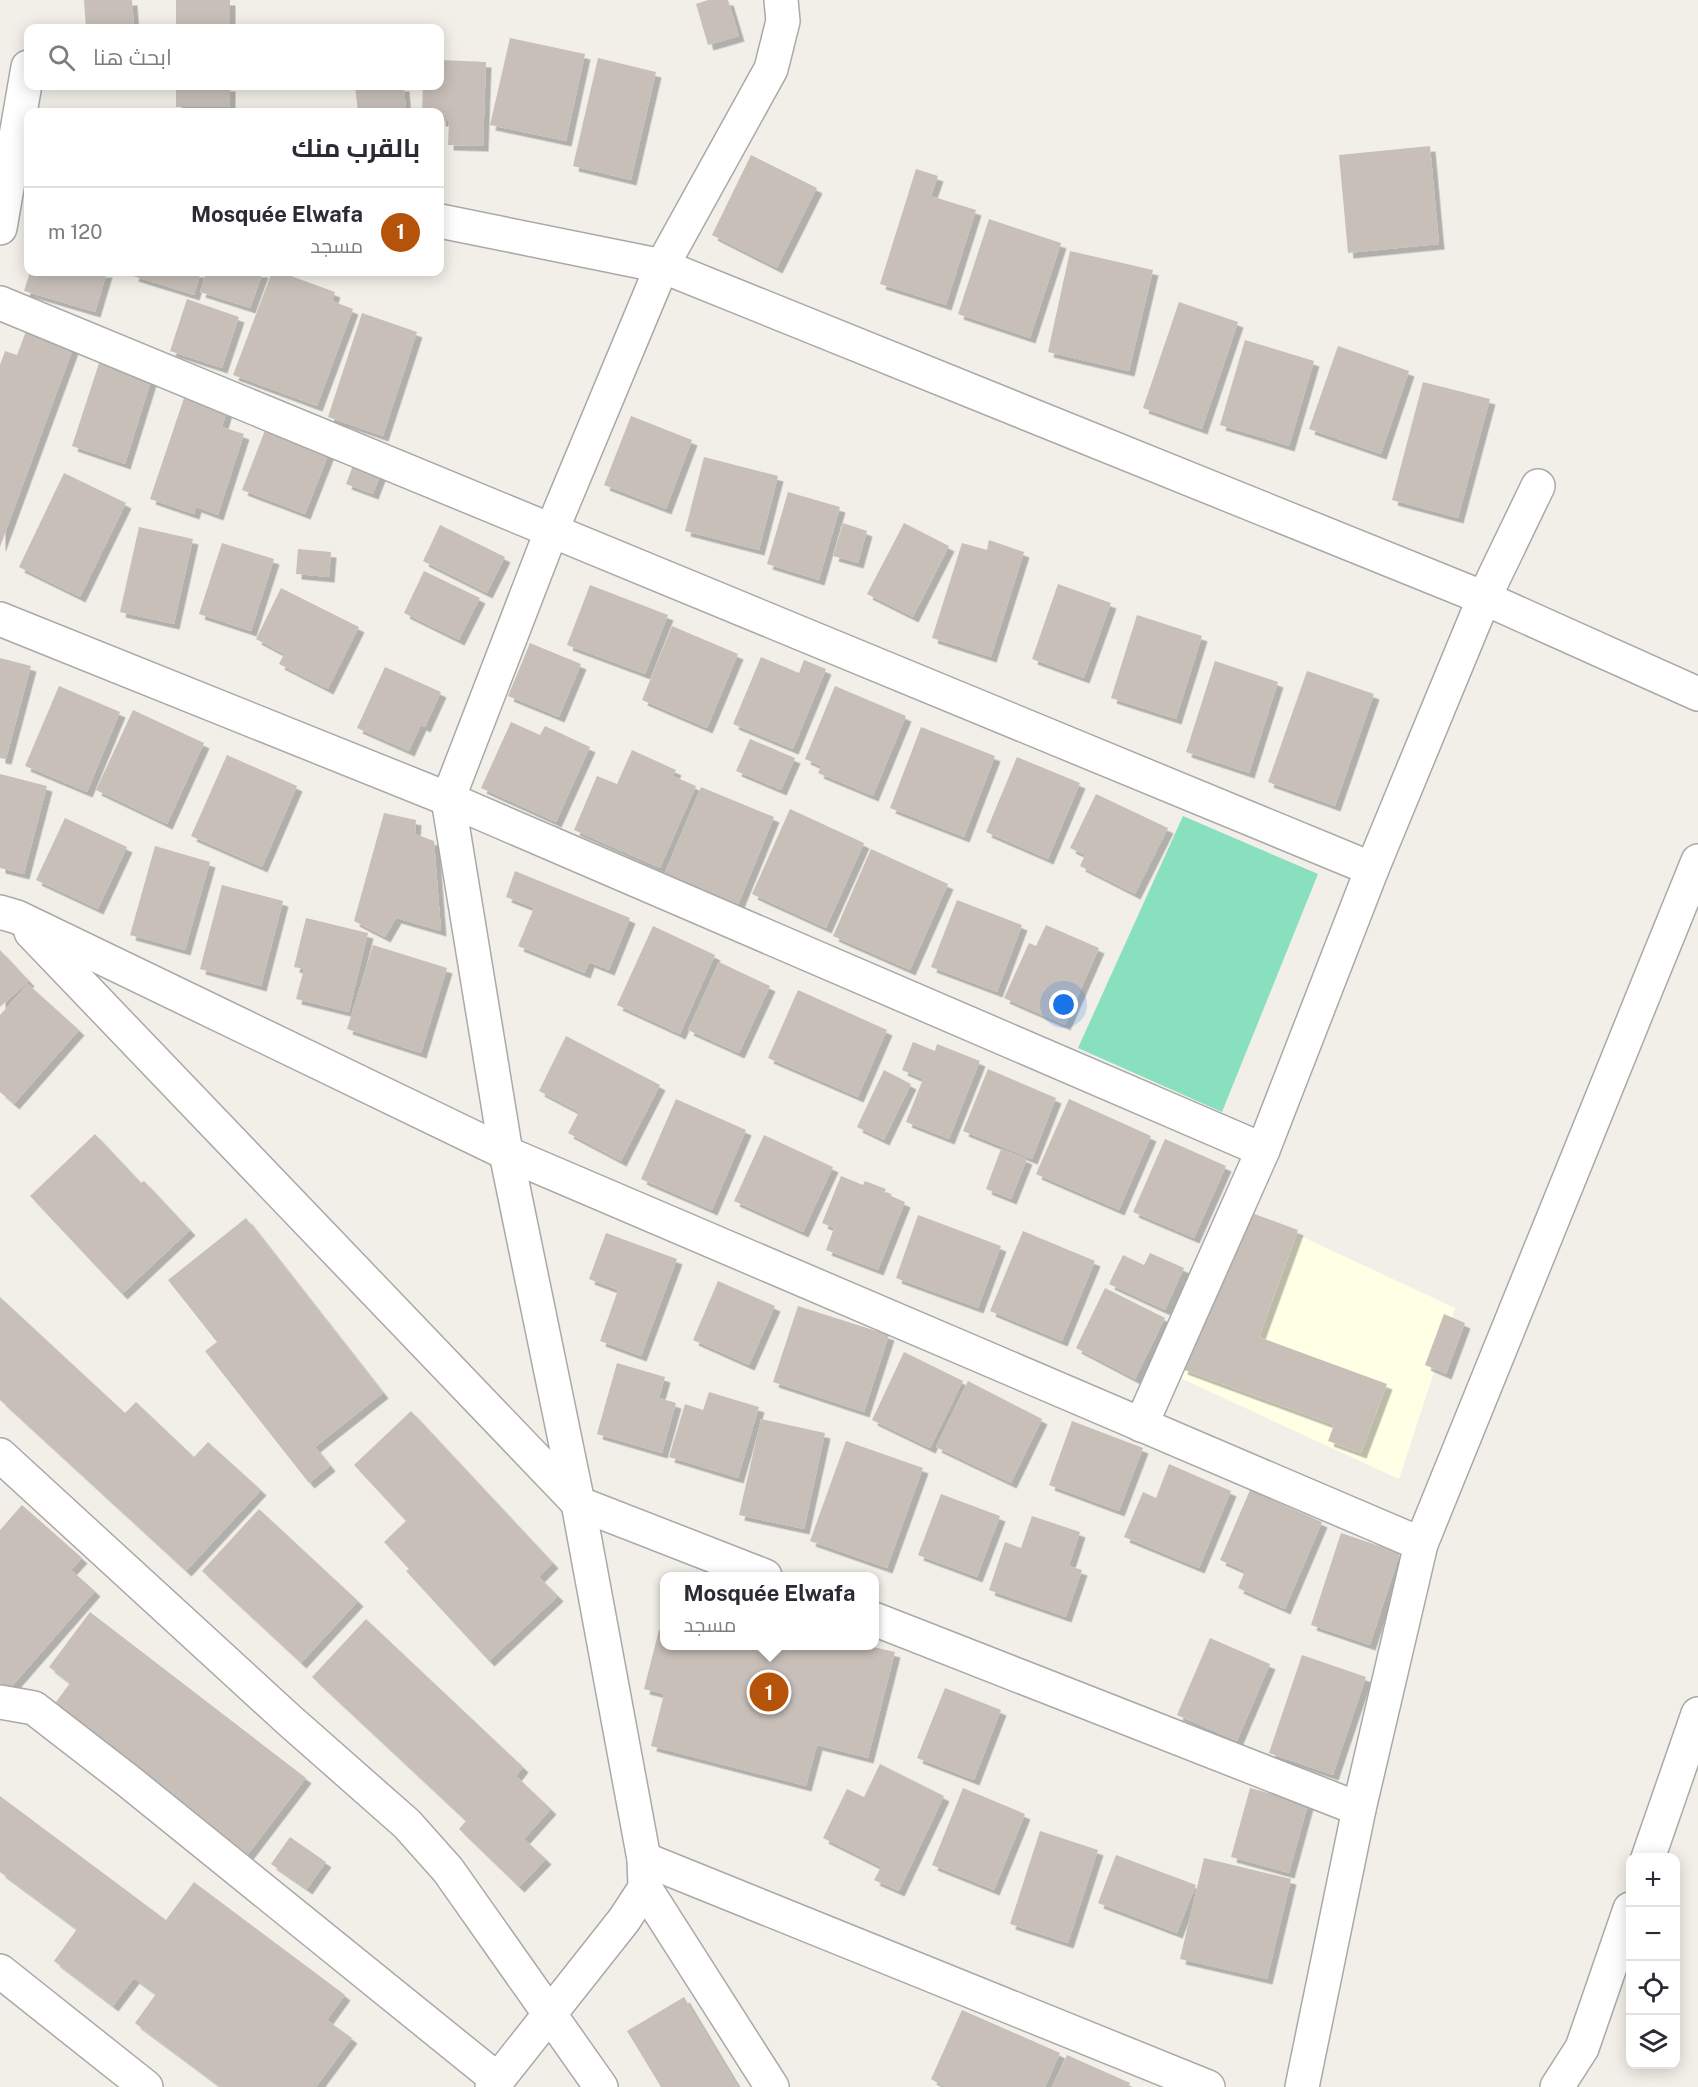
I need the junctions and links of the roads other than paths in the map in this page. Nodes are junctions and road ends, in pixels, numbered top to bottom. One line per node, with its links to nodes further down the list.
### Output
1 (782, 0): 6 (street)
2 (24, 89): 3 (street)
3 (16, 134): 5 (street)
4 (444, 222): 6 (street)
5 (0, 228)
6 (662, 266): 9 (street); 10 (street)
7 (0, 303): 9 (street)
8 (1538, 486): 10 (street)
9 (551, 532): 13 (street); 15 (street)
10 (1485, 598): 12 (street); 15 (street)
11 (0, 619): 13 (street)
12 (1698, 694)
13 (448, 799): 17 (street); 18 (street)
14 (1698, 861): 22 (street)
15 (1372, 869): 17 (street)
16 (9, 915): 18 (street); 21 (street)
17 (1263, 1150): 19 (street)
18 (506, 1153): 19 (street); 21 (street)
19 (1141, 1425): 22 (street)
20 (0, 1455): 32 (street)
21 (578, 1503): 23 (street); 29 (street)
22 (1421, 1544): 27 (street)
23 (755, 1572)
24 (879, 1621): 27 (street)
25 (0, 1702): 33 (street)
26 (1698, 1714): 28 (street)
27 (1359, 1809): 38 (street)
28 (1649, 1853)
29 (645, 1874): 32 (street); 36 (street); 37 (street)
30 (1626, 1921): 39 (street)
31 (0, 1971): 34 (street)
32 (550, 2014): 33 (street); 35 (street)
33 (495, 2084)
34 (146, 2087)
35 (601, 2087)
36 (771, 2087)
37 (1208, 2087)
38 (1302, 2087)
39 (1557, 2087)

